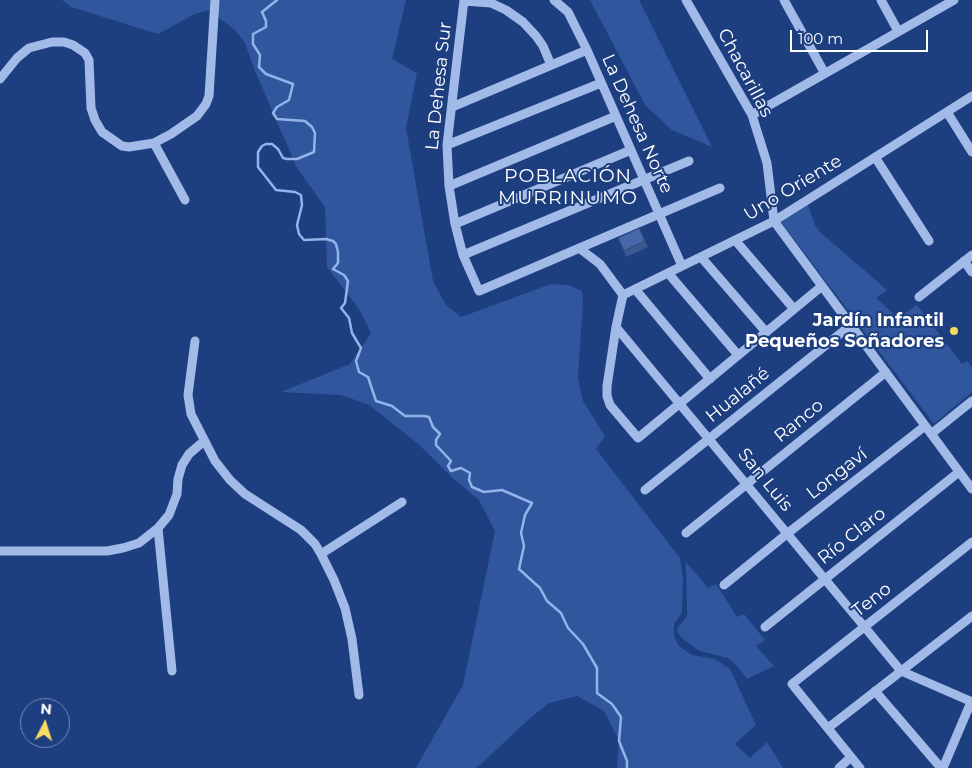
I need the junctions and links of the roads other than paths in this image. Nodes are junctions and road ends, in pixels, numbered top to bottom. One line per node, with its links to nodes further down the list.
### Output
1 (215, 0): 19 (street)
2 (464, 0): 10 (street); 15 (street, La Dehesa Sur)
3 (554, 0): 9 (street, La Dehesa Norte)
4 (687, 0): 17 (street, Chacarillas)
5 (784, 0): 11 (street)
6 (881, 0): 8 (street)
7 (954, 0): 8 (street)
8 (898, 31): 11 (street)
9 (587, 50): 10 (street); 13 (street, La Dehesa Norte)
10 (551, 65): 15 (street)
11 (824, 72): 17 (street)
12 (0, 79): 19 (street)
13 (601, 83): 18 (street, La Dehesa Norte); 20 (street)
14 (972, 96): 16 (street, Uno Oriente)
15 (452, 107): 20 (street, La Dehesa Sur)
16 (946, 112): 22 (street); 23 (street, Uno Oriente)
17 (752, 115): 30 (street, Chacarillas)
18 (616, 116): 21 (street, La Dehesa Norte); 26 (street)
19 (154, 143): 28 (street)
20 (447, 145): 26 (street, La Dehesa Sur)
21 (631, 150): 25 (street, La Dehesa Norte); 31 (street)
22 (972, 152)
23 (876, 156): 30 (street, Uno Oriente); 33 (street)
24 (690, 160): 25 (street)
25 (644, 179): 29 (street, La Dehesa Norte); 35 (street)
26 (449, 186): 31 (street, La Dehesa Sur)
27 (720, 188): 29 (street)
28 (185, 200)
29 (658, 214): 34 (street); 39 (street, La Dehesa Norte)
30 (774, 221): 32 (street, Uno Oriente); 42 (street)
31 (455, 224): 35 (street, La Dehesa Sur)
32 (735, 240): 37 (street, Uno Oriente); 46 (street)
33 (929, 242)
34 (579, 248): 35 (street, La Dehesa Sur); 44 (street)
35 (463, 254)
36 (972, 255): 38 (street)
37 (701, 257): 39 (street, Uno Oriente); 49 (street)
38 (964, 261): 40 (street); 45 (street)
39 (682, 266): 41 (street, Uno Oriente)
40 (972, 272)
41 (668, 273): 43 (street, Uno Oriente); 51 (street)
42 (822, 286): 46 (street); 47 (street)
43 (635, 289): 44 (street, Uno Oriente); 53 (street)
44 (623, 295): 48 (street)
45 (919, 297)
46 (794, 309): 49 (street)
47 (851, 325): 52 (street); 58 (street, Hualañé)
48 (616, 327): 55 (street, San Luis); 55 (street)
49 (766, 332): 51 (street)
50 (195, 341): 59 (street)
51 (738, 355): 53 (street)
52 (886, 372): 56 (street); 61 (street, Ranco)
53 (710, 379): 55 (street)
54 (972, 401): 57 (street)
55 (680, 404): 58 (street, San Luis)
56 (925, 426): 57 (street); 67 (street, Longaví)
57 (931, 434): 60 (street)
58 (710, 438): 61 (street, San Luis); 63 (street, Hualañé)
59 (204, 441): 65 (street); 70 (street)
60 (965, 475): 62 (street); 71 (street, Río Claro)
61 (748, 484): 66 (street, Ranco); 67 (street, San Luis)
62 (972, 489)
63 (645, 490)
64 (402, 502): 70 (street)
65 (158, 528): 69 (street); 76 (street)
66 (686, 533)
67 (788, 533): 71 (street, San Luis); 72 (street, Longaví)
68 (972, 542): 74 (street, Teno)
69 (0, 551)
70 (321, 554): 79 (street)
71 (825, 579): 74 (street, San Luis); 75 (street, Río Claro)
72 (724, 586)
73 (972, 616): 77 (street)
74 (864, 626): 77 (street, San Luis); 81 (street, Teno)
75 (765, 627)
76 (172, 671)
77 (901, 671): 78 (street); 80 (street, San Luis)
78 (874, 691): 81 (street); 85 (street)
79 (359, 695)
80 (971, 702): 85 (street)
81 (828, 728): 82 (street)
82 (851, 757): 83 (street); 84 (street)
83 (839, 768)
84 (860, 768)
85 (942, 768)

